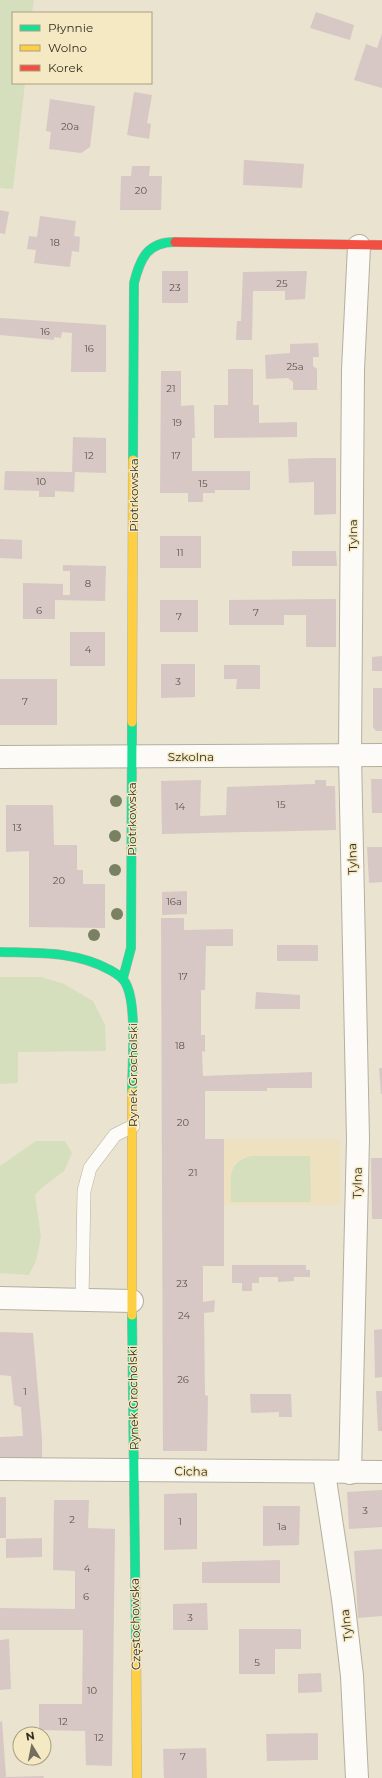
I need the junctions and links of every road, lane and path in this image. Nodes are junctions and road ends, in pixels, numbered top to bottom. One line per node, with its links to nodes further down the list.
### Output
1 (382, 245): 2 (street, Piotrkowska)
2 (359, 246): 4 (street, Tylna); 6 (street, Piotrkowska)
3 (382, 755): 4 (street, Szkolna)
4 (350, 756): 6 (street, Szkolna); 17 (street, Tylna)
5 (0, 757): 6 (street, Szkolna)
6 (132, 757): 8 (street, Piotrkowska)
7 (0, 952): 8 (street)
8 (123, 978): 9 (street, Rynek Grocholski)
9 (133, 1126): 11 (lane); 12 (street, Rynek Grocholski)
10 (0, 1298): 11 (street)
11 (82, 1300): 12 (street)
12 (132, 1301): 14 (street, Rynek Grocholski)
13 (0, 1469): 14 (street, Cicha)
14 (134, 1470): 15 (street, Cicha); 18 (street, Częstochowska)
15 (324, 1472): 17 (street, Cicha); 19 (street, Tylna)
16 (382, 1472): 17 (street, Cicha)
17 (350, 1473)
18 (136, 1778)
19 (357, 1778)

